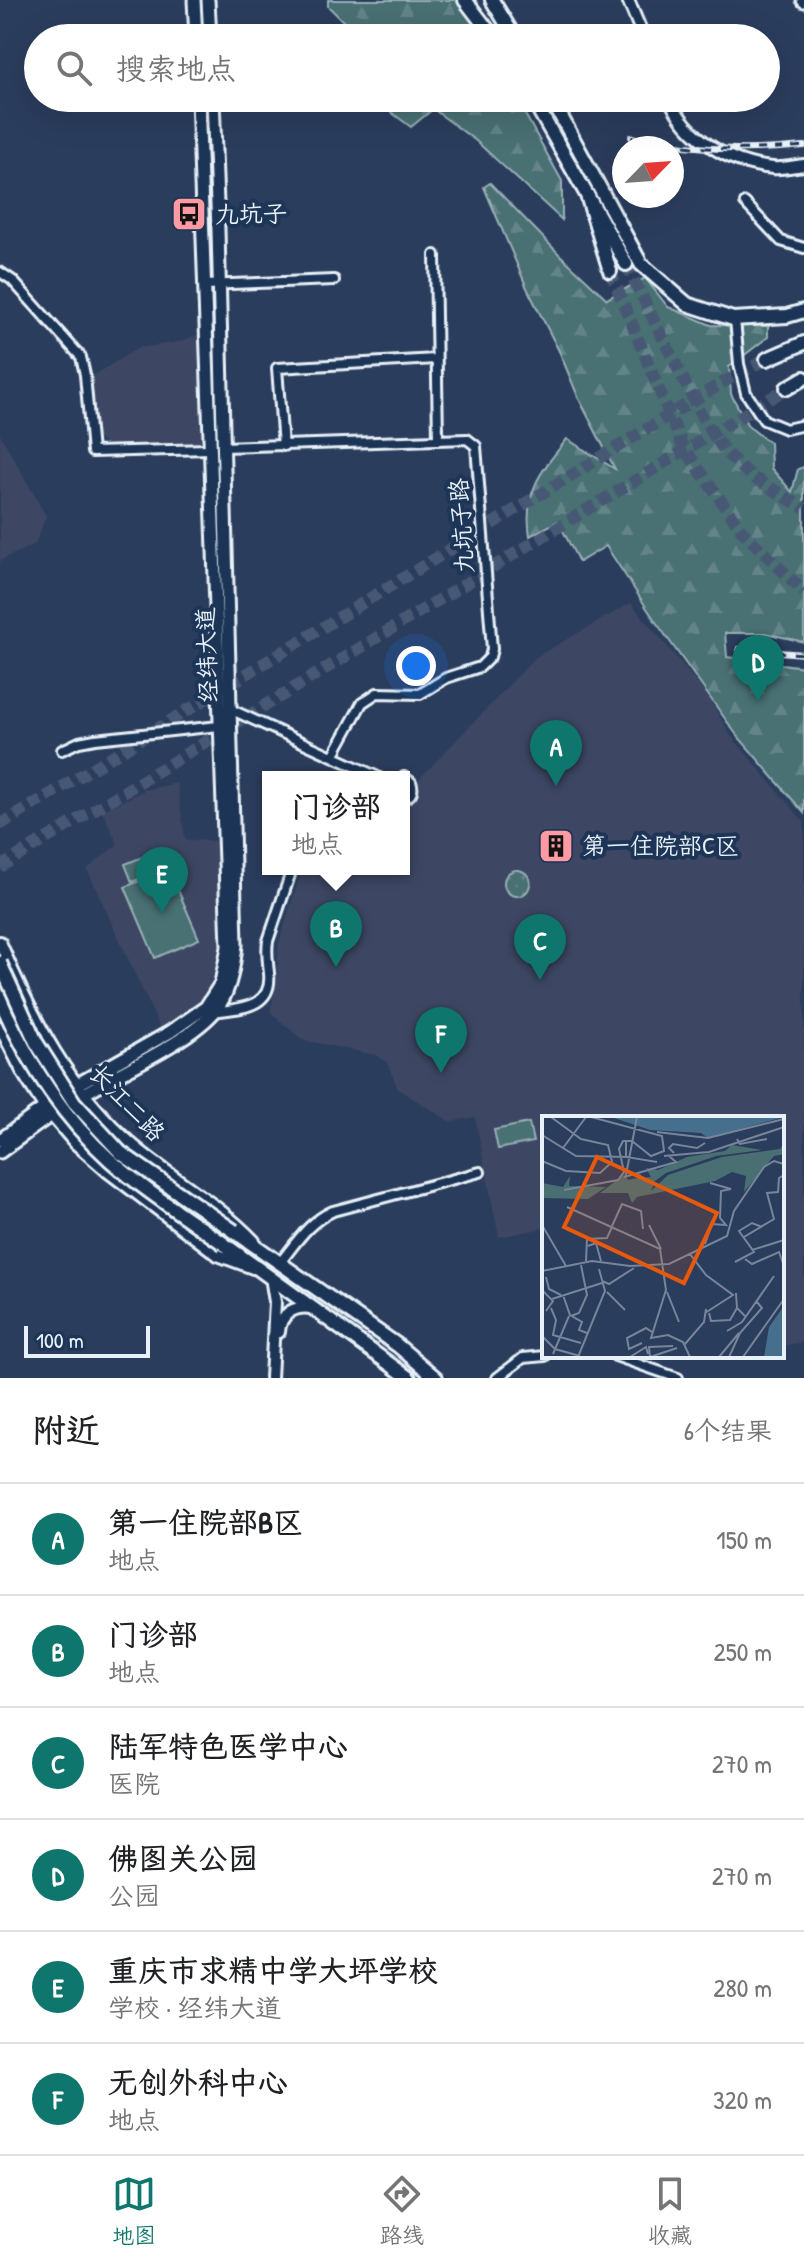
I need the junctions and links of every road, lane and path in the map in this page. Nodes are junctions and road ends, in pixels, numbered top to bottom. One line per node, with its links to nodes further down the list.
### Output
1 (194, 0): 6 (main road)
2 (208, 0): 7 (main road)
3 (465, 0): 8 (main road)
4 (492, 0): 9 (main road)
5 (628, 0): 10 (street)
6 (195, 24)
7 (209, 24)
8 (483, 24)
9 (507, 24)
10 (638, 24)
11 (199, 112): 25 (main road, 经纬大道)
12 (213, 112): 26 (main road, 经纬大道)
13 (540, 112): 17 (main road)
14 (559, 112): 28 (main road)
15 (679, 112): 16 (street)
16 (804, 165)
17 (587, 195): 21 (main road); 22 (main road)
18 (745, 203): 19 (street)
19 (804, 248)
20 (435, 255): 30 (street)
21 (626, 264)
22 (610, 271)
23 (0, 272): 38 (street)
24 (334, 280): 26 (street)
25 (205, 285): 26 (street); 38 (main road, 经纬大道)
26 (219, 285): 37 (main road, 经纬大道)
27 (804, 311): 28 (main road)
28 (735, 319): 34 (street)
29 (804, 343): 31 (main road)
30 (436, 359): 35 (street); 36 (street)
31 (767, 359)
32 (804, 378): 33 (main road)
33 (787, 388)
34 (804, 425)
35 (438, 439): 36 (street, 九坑子路); 42 (street, 九坑子路)
36 (283, 446): 37 (street, 九坑子路)
37 (223, 447): 39 (main road, 经纬大道)
38 (210, 449): 40 (main road, 经纬大道)
39 (230, 709): 42 (street); 48 (main road, 经纬大道)
40 (219, 726): 41 (street); 49 (main road, 经纬大道)
41 (62, 750)
42 (333, 756): 43 (street)
43 (365, 771)
44 (290, 875): 48 (street)
45 (0, 942): 51 (street, 长江二路)
46 (0, 963): 58 (main road, 长江二路, bridge)
47 (0, 999): 59 (main road, 长江二路, bridge)
48 (214, 1012): 49 (street); 51 (main road, 经纬大道)
49 (195, 1016): 51 (main road, 经纬大道)
50 (0, 1027): 52 (street, 长江二路)
51 (80, 1089): 52 (main road, 经纬大道); 53 (street, 长江二路)
52 (48, 1112): 54 (main road); 55 (street, 长江二路); 56 (main road)
53 (108, 1122): 55 (street); 58 (street, 长江二路)
54 (0, 1140)
55 (75, 1143): 59 (street, 长江二路)
56 (0, 1152)
57 (480, 1172): 58 (street)
58 (274, 1261): 65 (main road, 长江二路)
59 (266, 1274): 60 (main road, 长江二路); 63 (street)
60 (315, 1309): 63 (street); 64 (main road, 长江二路)
61 (542, 1356): 66 (street)
62 (621, 1358): 67 (street)
63 (273, 1378)
64 (409, 1378)
65 (436, 1378)
66 (497, 1378)
67 (678, 1378)

